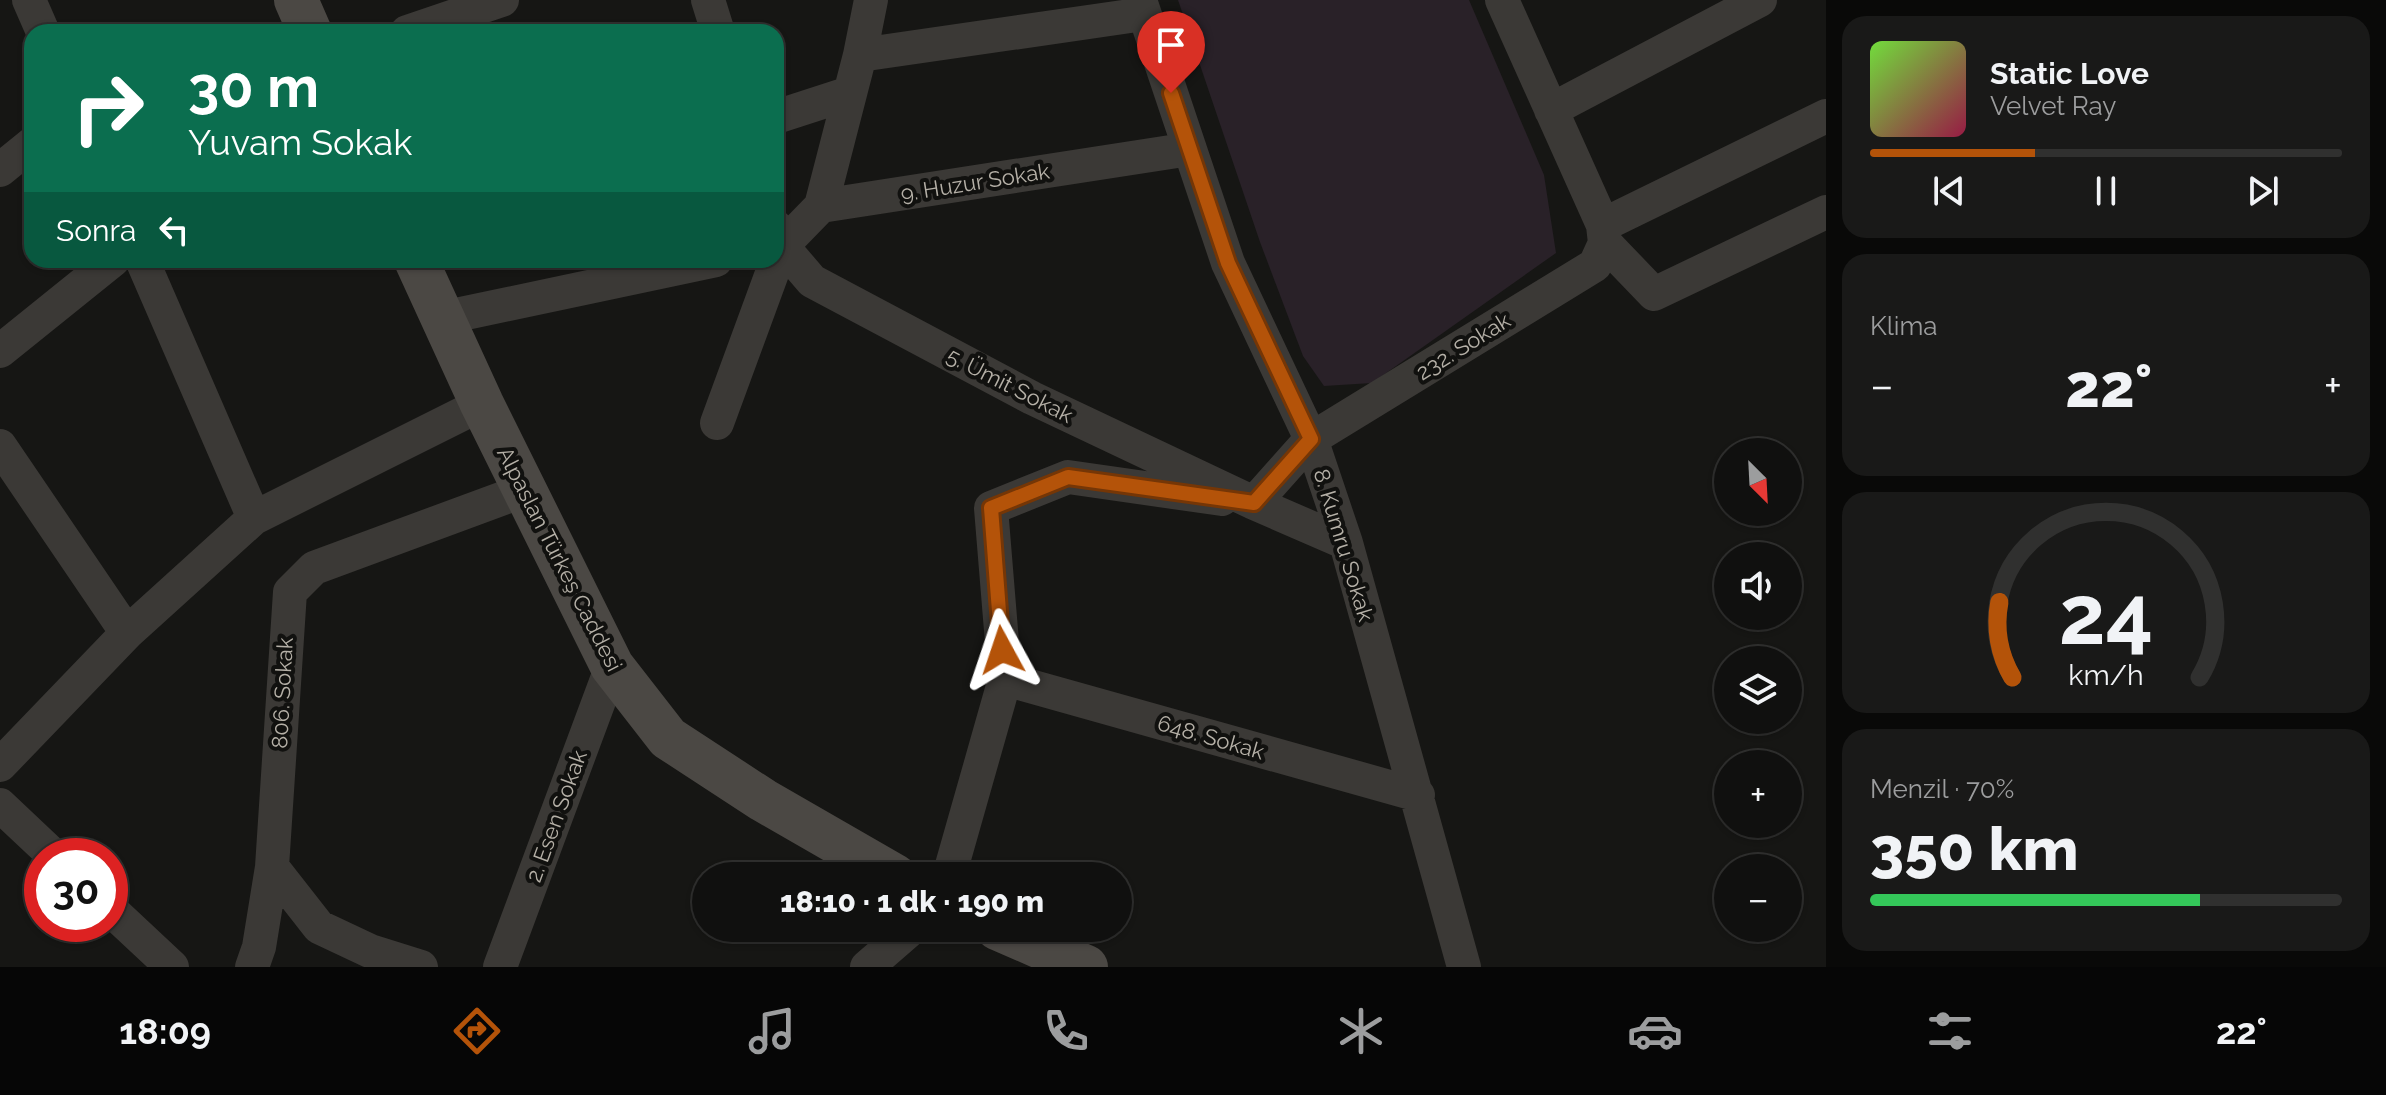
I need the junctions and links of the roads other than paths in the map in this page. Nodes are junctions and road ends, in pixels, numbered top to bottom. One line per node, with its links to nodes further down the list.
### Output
1 (29, 0): 9 (street)
2 (296, 0): 10 (main road)
3 (502, 0): 11 (street)
4 (708, 0): 12 (street)
5 (871, 0): 13 (street)
6 (1502, 0): 15 (street)
7 (1760, 0): 15 (street)
8 (1142, 7): 13 (street); 18 (street, 8. Kumru Sokak)
9 (40, 24)
10 (306, 24)
11 (431, 24)
12 (716, 24)
13 (860, 55): 14 (street)
14 (850, 93): 16 (street); 21 (street)
15 (1551, 110): 23 (street)
16 (784, 114)
17 (1826, 116): 23 (street)
18 (1190, 149): 21 (street, 9. Huzur Sokak); 35 (street, 8. Kumru Sokak)
19 (24, 150): 20 (street)
20 (0, 170)
21 (821, 206): 24 (street)
22 (1826, 212): 23 (street)
23 (1604, 234): 35 (street, 232. Sokak)
24 (784, 235)
25 (784, 247): 38 (street, 5. Ümit Sokak)
26 (103, 268): 32 (street)
27 (145, 268): 39 (street)
28 (420, 268): 31 (main road, Alpaslan Türkeş Caddesi)
29 (678, 268): 31 (street)
30 (769, 268): 34 (street)
31 (442, 318): 33 (main road, Alpaslan Türkeş Caddesi)
32 (0, 351)
33 (482, 404): 37 (main road, Alpaslan Türkeş Caddesi); 39 (street)
34 (717, 423)
35 (1311, 439): 38 (street, 232. Sokak); 40 (street, 8. Kumru Sokak)
36 (0, 446): 41 (street)
37 (525, 490): 42 (main road, Alpaslan Türkeş Caddesi); 50 (street, 806. Sokak)
38 (1254, 503): 40 (street); 43 (street)
39 (254, 518): 41 (street)
40 (1346, 543): 45 (street, 8. Kumru Sokak)
41 (127, 633): 44 (street)
42 (612, 666): 48 (main road, Alpaslan Türkeş Caddesi); 58 (street, 2. Esen Sokak)
43 (1005, 679): 45 (street, 648. Sokak); 49 (street)
44 (0, 765)
45 (1418, 795): 60 (street, 8. Kumru Sokak)
46 (0, 805): 47 (street)
47 (35, 838)
48 (871, 862)
49 (953, 862)
50 (272, 867): 56 (street, 806. Sokak); 57 (street)
51 (128, 926): 55 (street)
52 (896, 942): 59 (street)
53 (1025, 942): 54 (main road)
54 (1066, 963)
55 (172, 967)
56 (252, 967)
57 (421, 967)
58 (500, 967)
59 (867, 967)
60 (1464, 967)

